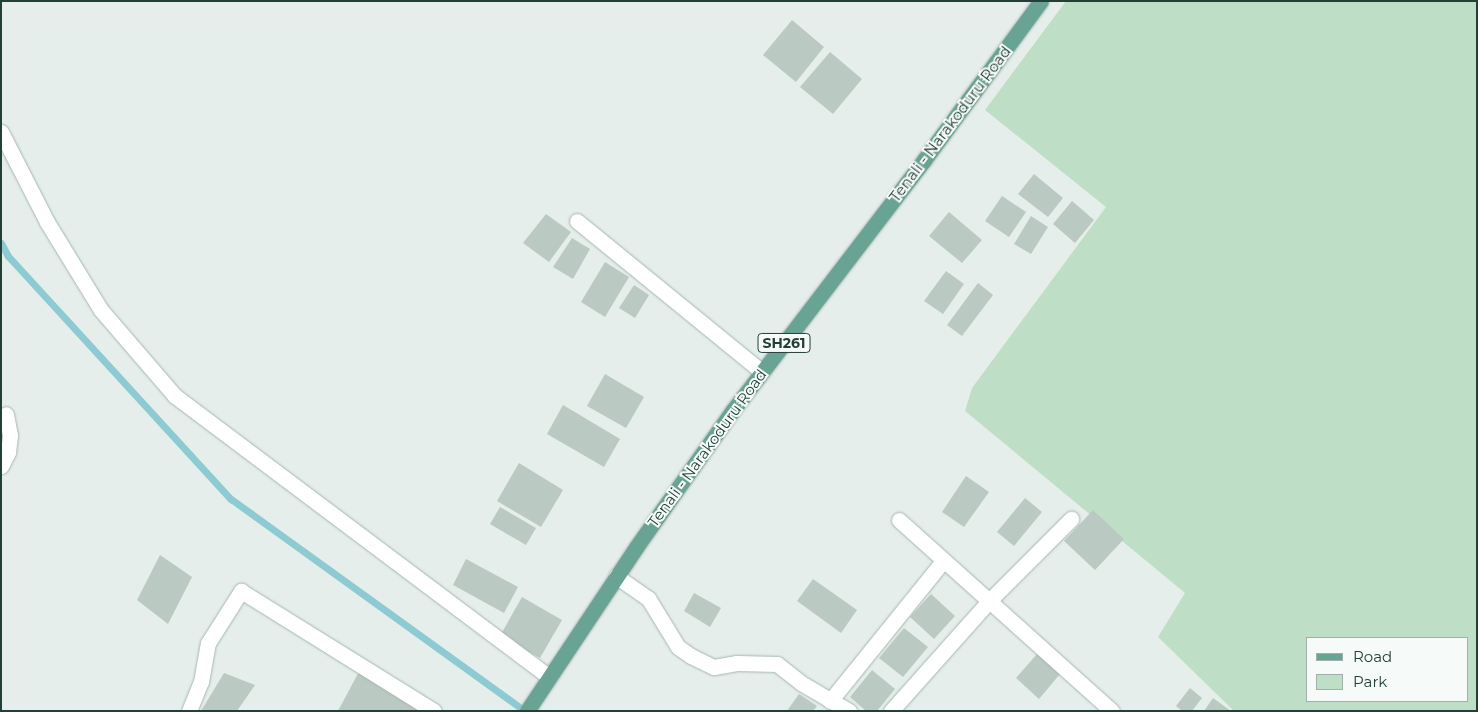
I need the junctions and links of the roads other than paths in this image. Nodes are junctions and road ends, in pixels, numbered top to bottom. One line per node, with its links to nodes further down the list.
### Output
1 (1041, 1): 4 (main road, Tenali - Narakoduru Road / SH261)
2 (1, 132): 12 (street)
3 (577, 221): 4 (street)
4 (762, 372): 10 (main road, Tenali - Narakoduru Road / SH261)
5 (6, 414): 6 (street)
6 (1, 466)
7 (1071, 519): 11 (street)
8 (900, 520): 9 (street)
9 (943, 561): 11 (street); 13 (street)
10 (616, 576): 12 (main road, Tenali - Narakoduru Road / SH261); 13 (street)
11 (990, 600): 18 (street); 19 (street)
12 (549, 677): 16 (main road, Tenali - Narakoduru Road / SH261)
13 (830, 701): 17 (street)
14 (189, 711): 15 (street)
15 (434, 711)
16 (527, 711)
17 (849, 711)
18 (891, 711)
19 (1112, 711)

